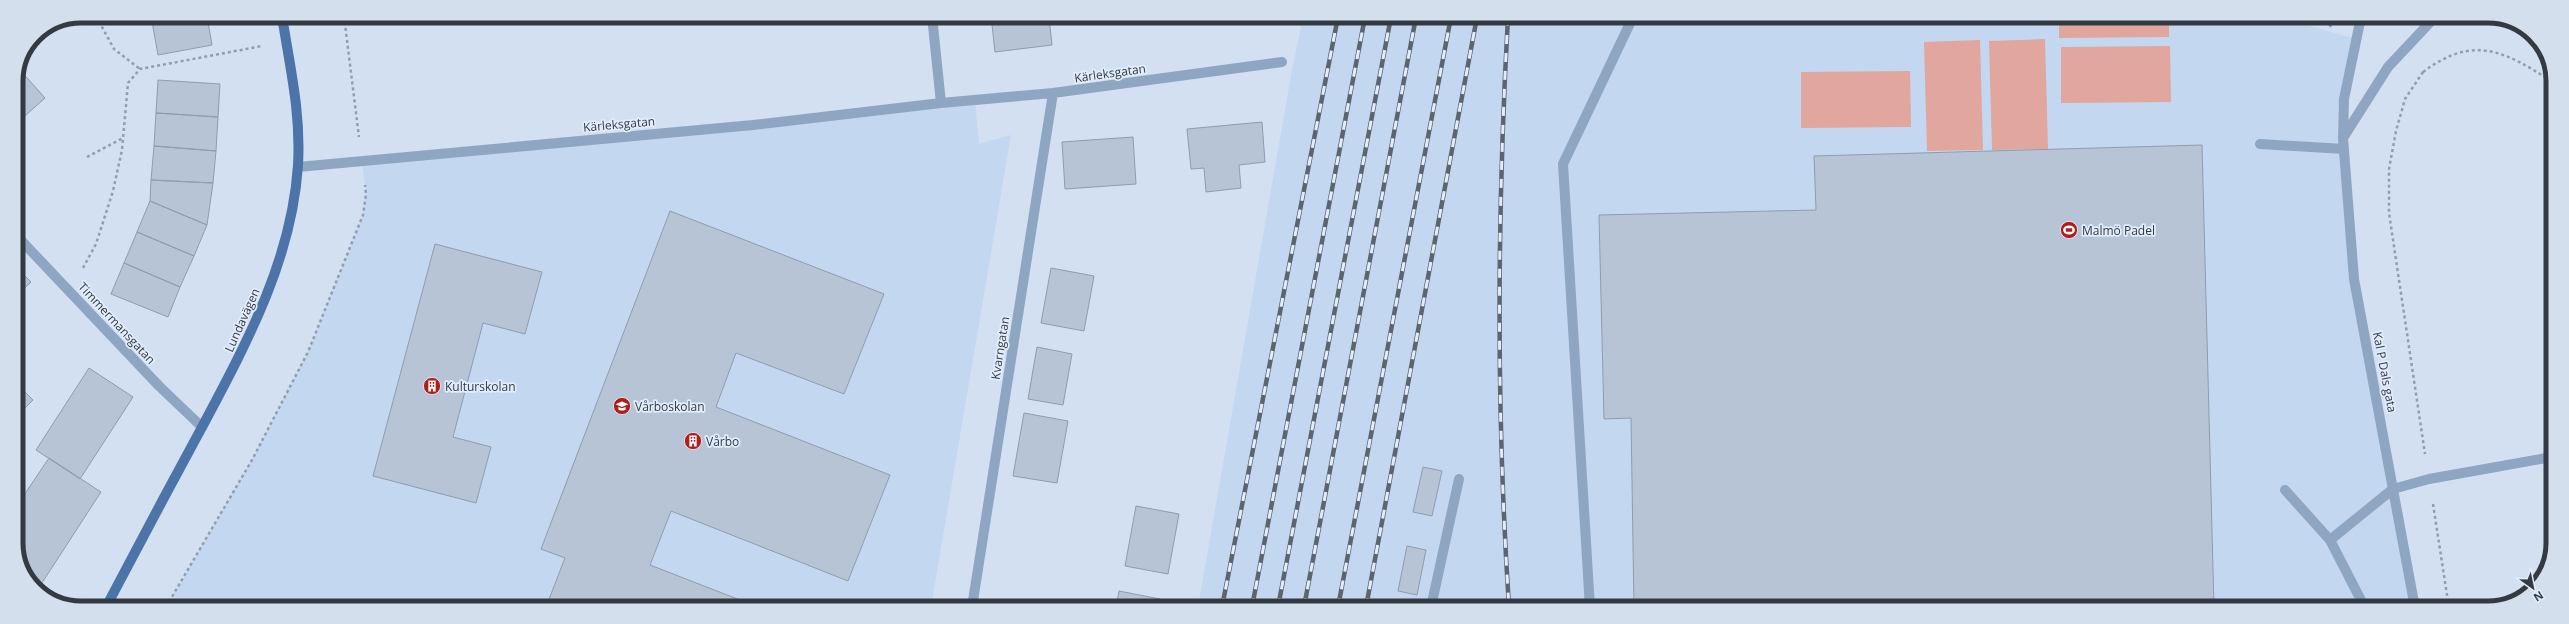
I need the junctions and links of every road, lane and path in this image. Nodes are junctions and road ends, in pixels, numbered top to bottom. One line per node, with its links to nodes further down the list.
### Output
1 (100, 23): 11 (path)
2 (283, 23): 8 (main road, Lundavägen)
3 (345, 23): 21 (path)
4 (933, 23): 15 (street)
5 (1630, 23): 36 (street)
6 (2361, 23): 17 (street, Kal P Dals gata)
7 (2429, 23): 17 (street)
8 (286, 41): 11 (path); 22 (main road, Lundavägen)
9 (1282, 62): 14 (street, Kärleksgatan)
10 (2523, 64): 13 (path)
11 (140, 69): 16 (path)
12 (2423, 72): 28 (path)
13 (2546, 78)
14 (1053, 93): 15 (street, Kärleksgatan); 34 (street, Kvarngatan)
15 (941, 103): 21 (street, Kärleksgatan)
16 (123, 138): 20 (path); 24 (path)
17 (2343, 138): 19 (street, Kal P Dals gata)
18 (2260, 144): 19 (street)
19 (2344, 149): 29 (street, Kal P Dals gata)
20 (87, 157)
21 (362, 161): 22 (street, Kärleksgatan); 33 (path)
22 (298, 166): 25 (main road, Lundavägen)
23 (23, 242): 24 (street, Timmermansgatan)
24 (70, 292): 25 (street, Timmermansgatan)
25 (202, 427): 32 (main road, Lundavägen)
26 (2546, 458): 28 (street)
27 (1459, 479): 35 (street)
28 (2429, 479): 29 (street); 39 (path)
29 (2393, 489): 31 (street); 38 (street, Kal P Dals gata)
30 (2285, 490): 31 (street)
31 (2330, 540): 37 (street)
32 (109, 601)
33 (170, 601)
34 (973, 601)
35 (1432, 601)
36 (1590, 601)
37 (2361, 601)
38 (2414, 601)
39 (2449, 601)

